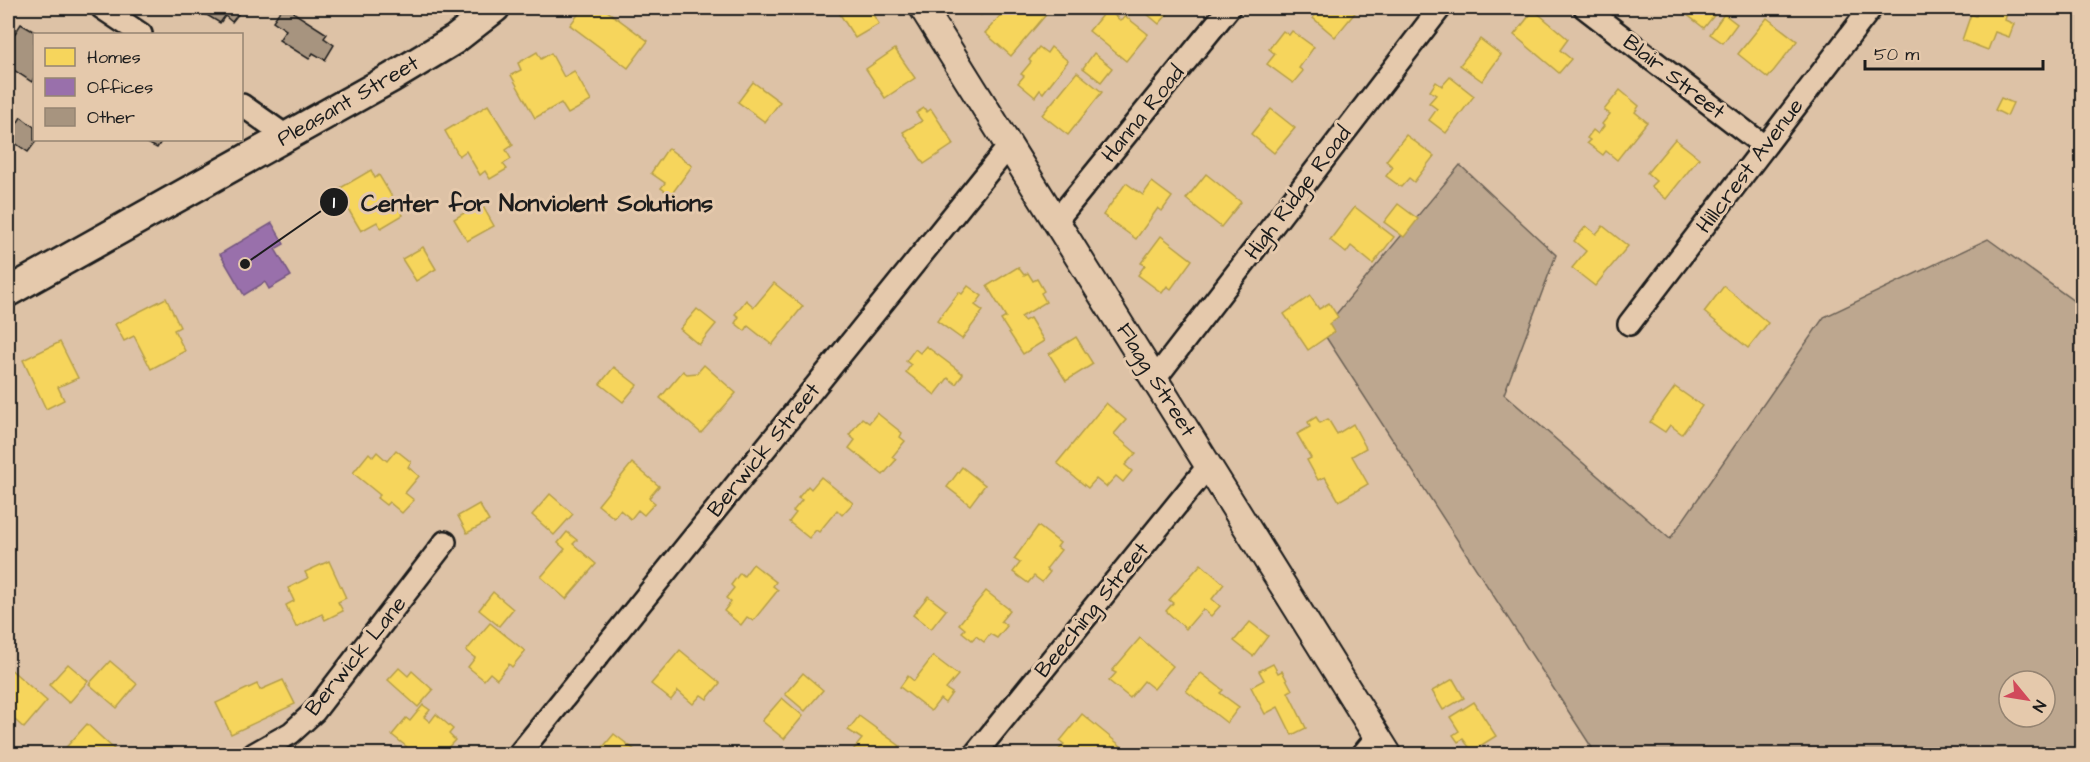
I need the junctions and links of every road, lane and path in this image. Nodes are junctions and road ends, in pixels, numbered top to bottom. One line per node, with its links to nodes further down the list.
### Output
1 (102, 8): 8 (street)
2 (495, 8): 10 (main road, Pleasant Street)
3 (923, 8): 11 (street, Flagg Street)
4 (1229, 8): 13 (street, Hanna Road)
5 (1440, 8): 16 (street, High Ridge Road)
6 (1585, 8): 12 (street, Blair Street)
7 (1871, 8): 12 (street, Hillcrest Avenue)
8 (140, 33)
9 (243, 106): 10 (street)
10 (286, 136): 14 (main road, Pleasant Street)
11 (1009, 146): 13 (street, Flagg Street); 21 (street, Berwick Street)
12 (1764, 146): 15 (street, Hillcrest Avenue)
13 (1056, 221): 16 (street, Flagg Street)
14 (8, 292)
15 (1629, 324)
16 (1155, 380): 17 (street, Flagg Street)
17 (1209, 465): 19 (street, Flagg Street); 22 (street, Beeching Street)
18 (445, 542): 20 (street, Berwick Lane)
19 (1376, 749)
20 (254, 754)
21 (519, 754)
22 (975, 754)

